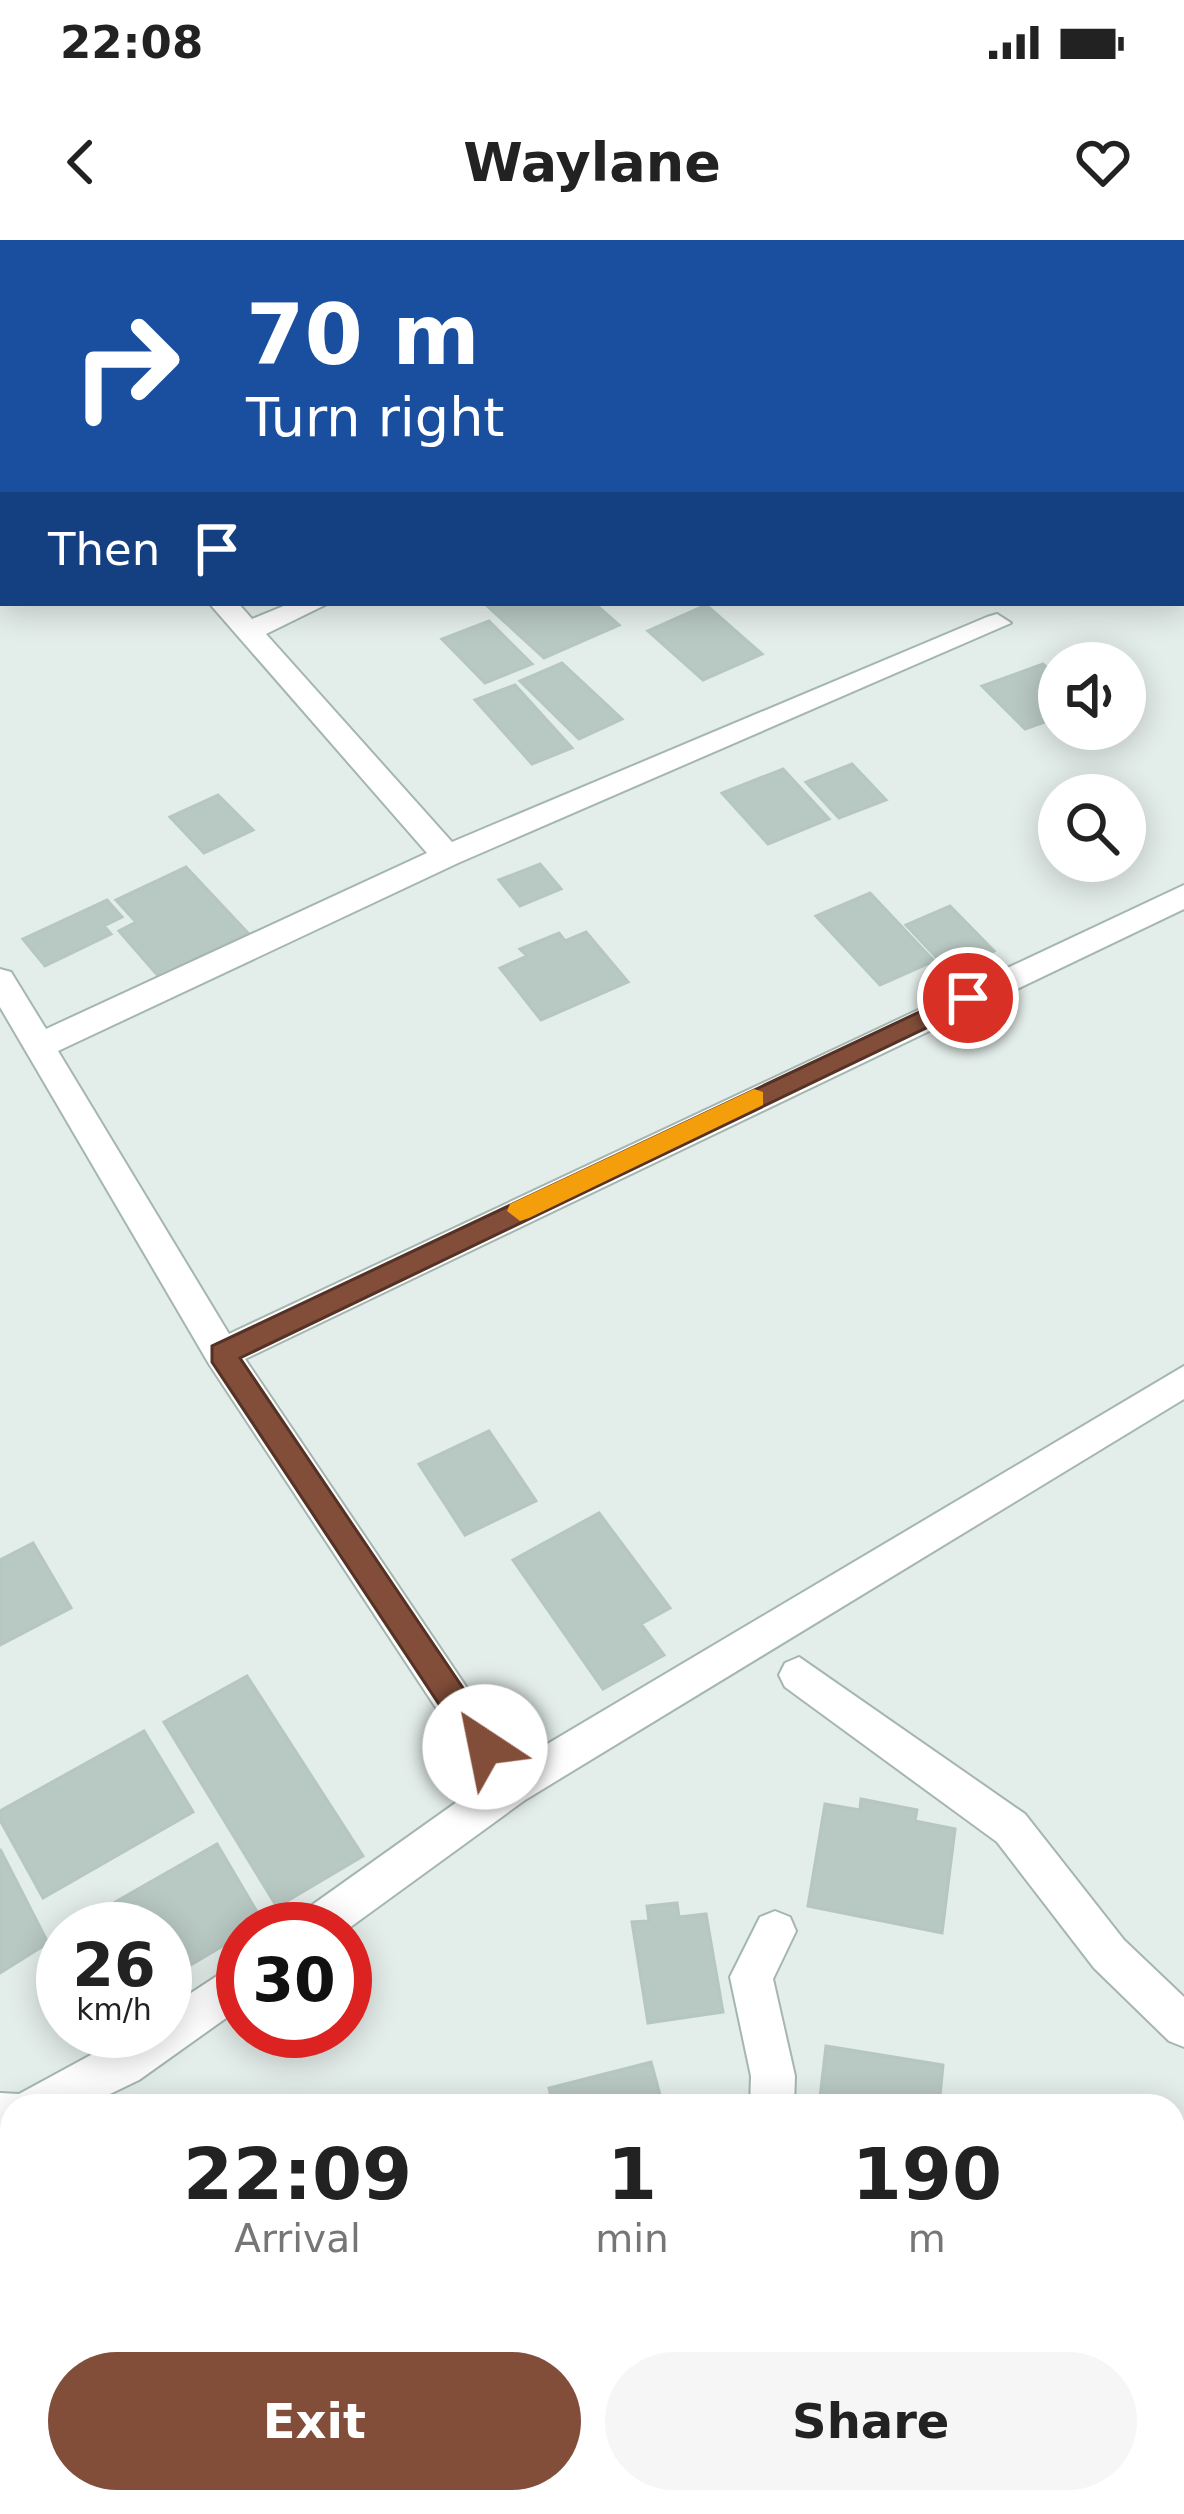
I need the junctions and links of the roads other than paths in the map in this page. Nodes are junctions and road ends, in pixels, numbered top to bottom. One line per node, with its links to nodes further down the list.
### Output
1 (226, 606): 4 (street)
2 (308, 606): 4 (street)
3 (998, 622): 5 (street)
4 (248, 631): 5 (street)
5 (447, 856): 8 (street)
6 (1184, 896): 9 (street)
7 (0, 980): 8 (street)
8 (39, 1046): 9 (street)
9 (222, 1354): 12 (street)
10 (1184, 1381): 12 (street)
11 (799, 1676): 16 (street)
12 (511, 1786): 13 (street)
13 (351, 1902)
14 (776, 1931): 18 (street)
15 (216, 1999): 17 (street)
16 (1184, 2026)
17 (62, 2094)
18 (772, 2094)

